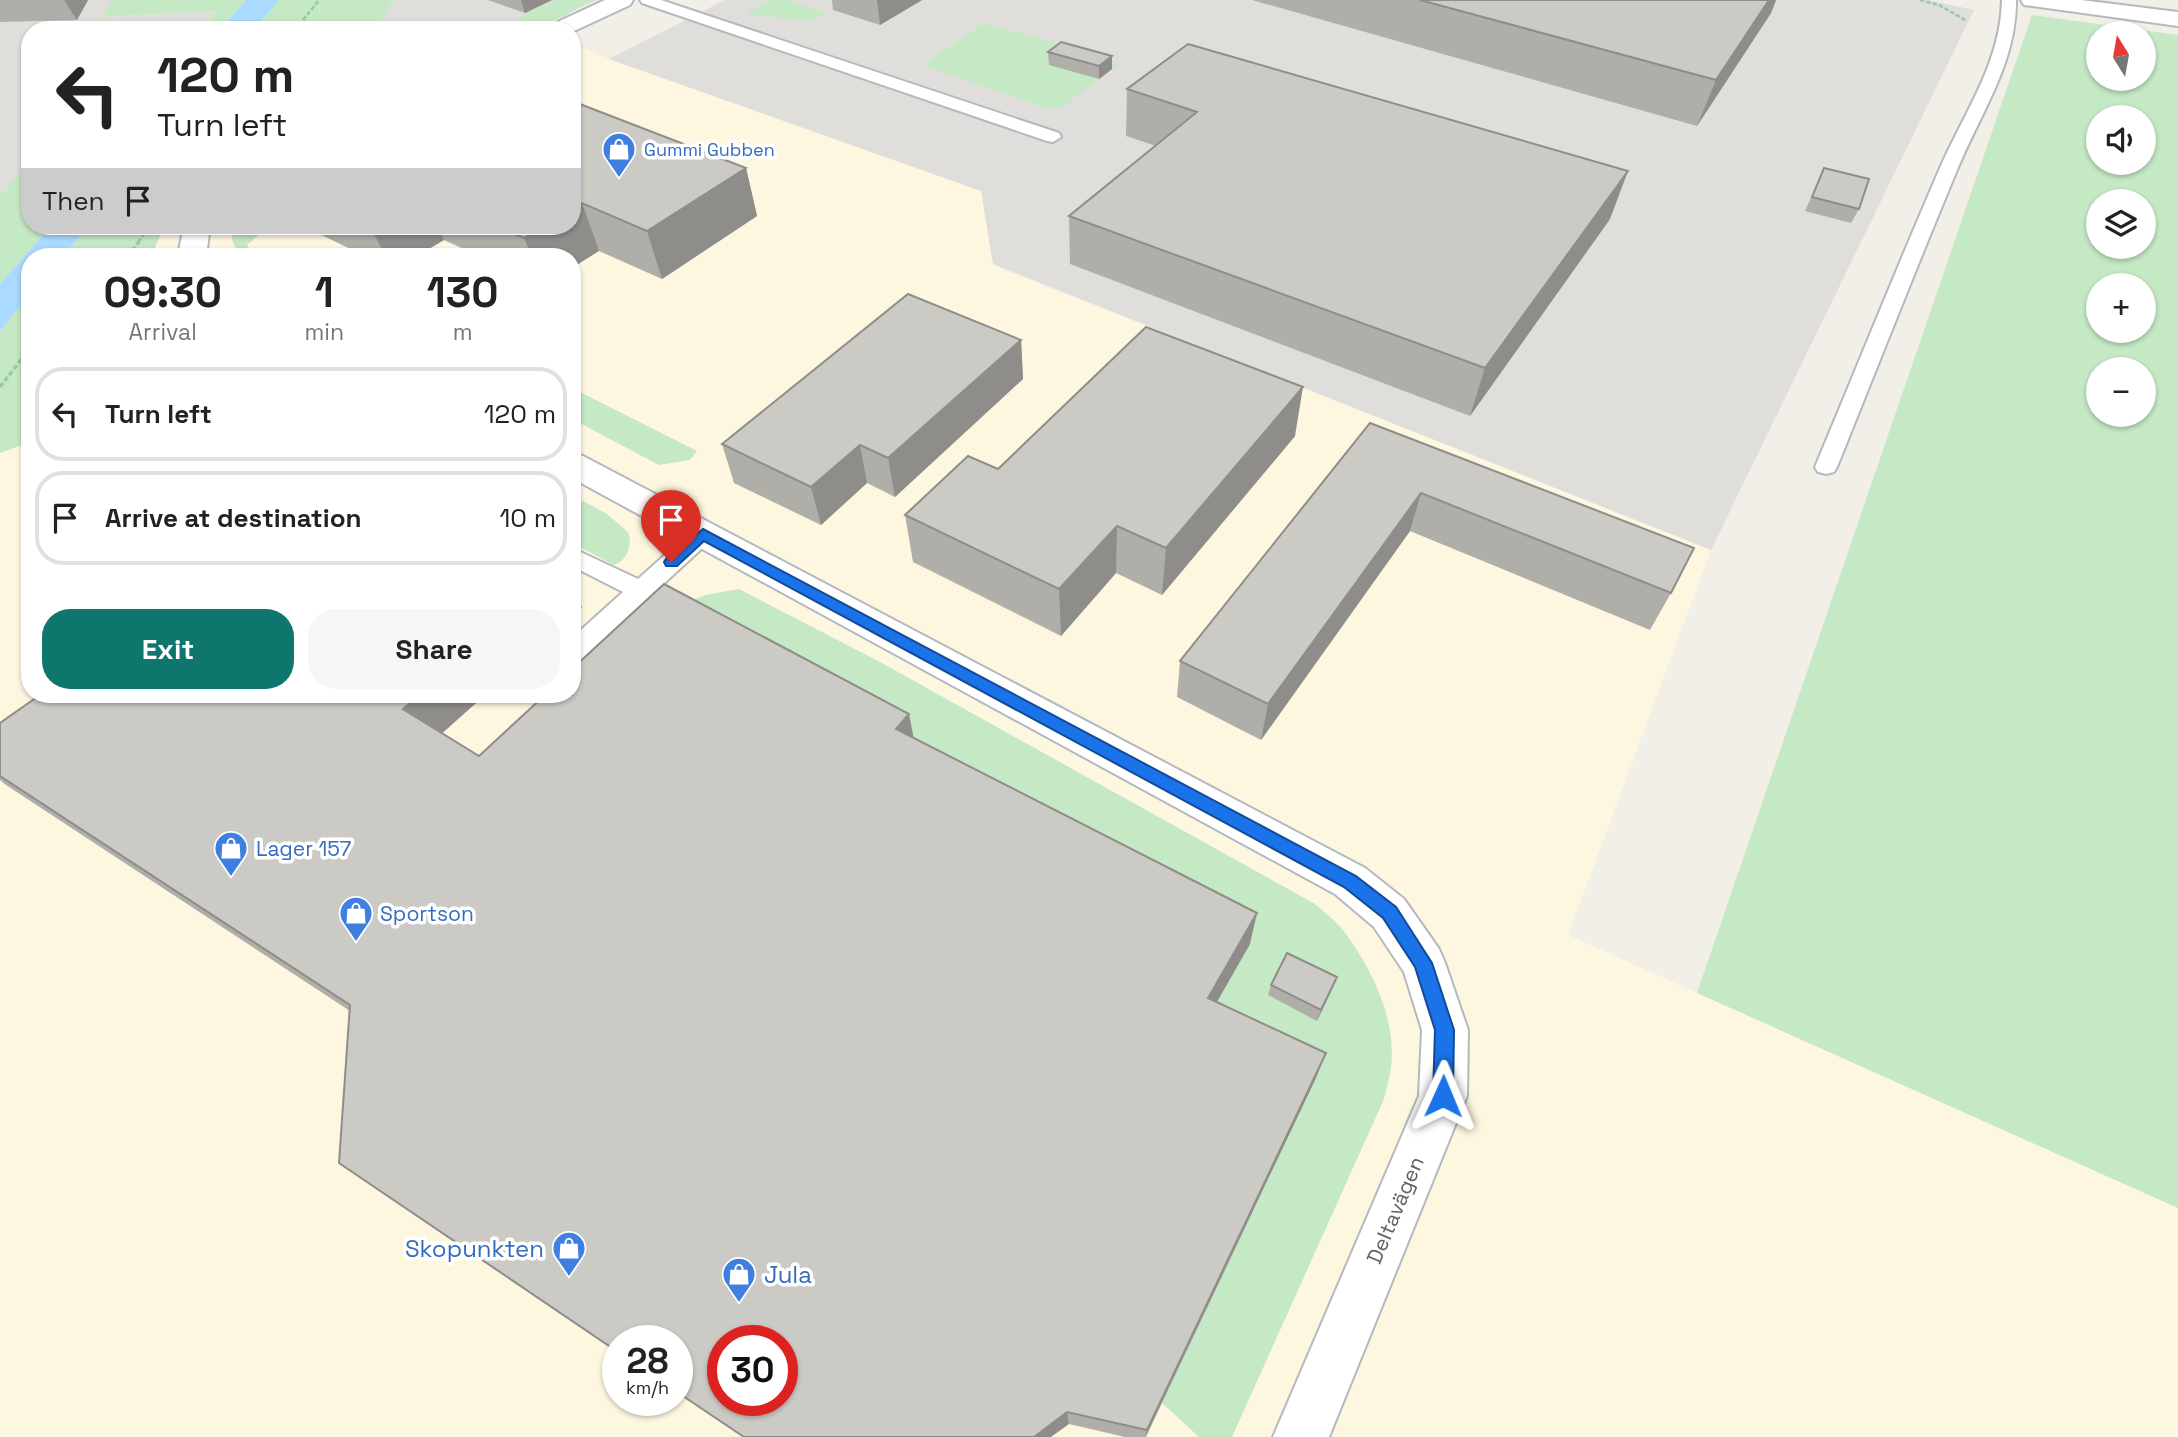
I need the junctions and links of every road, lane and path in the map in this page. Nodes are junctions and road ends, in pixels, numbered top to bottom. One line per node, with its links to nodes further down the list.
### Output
1 (319, 0): 7 (path)
2 (622, 0): 8 (street)
3 (647, 0): 9 (lane)
4 (2009, 0): 12 (lane)
5 (2037, 0): 6 (street)
6 (2178, 19)
7 (302, 21)
8 (578, 21)
9 (1053, 137)
10 (21, 360): 11 (path)
11 (0, 387)
12 (1826, 467)
13 (581, 469): 14 (street, Deltavägen)
14 (703, 534): 16 (lane); 18 (street, Deltavägen)
15 (581, 560): 16 (lane)
16 (640, 590): 17 (lane)
17 (581, 645)
18 (1301, 1437)

